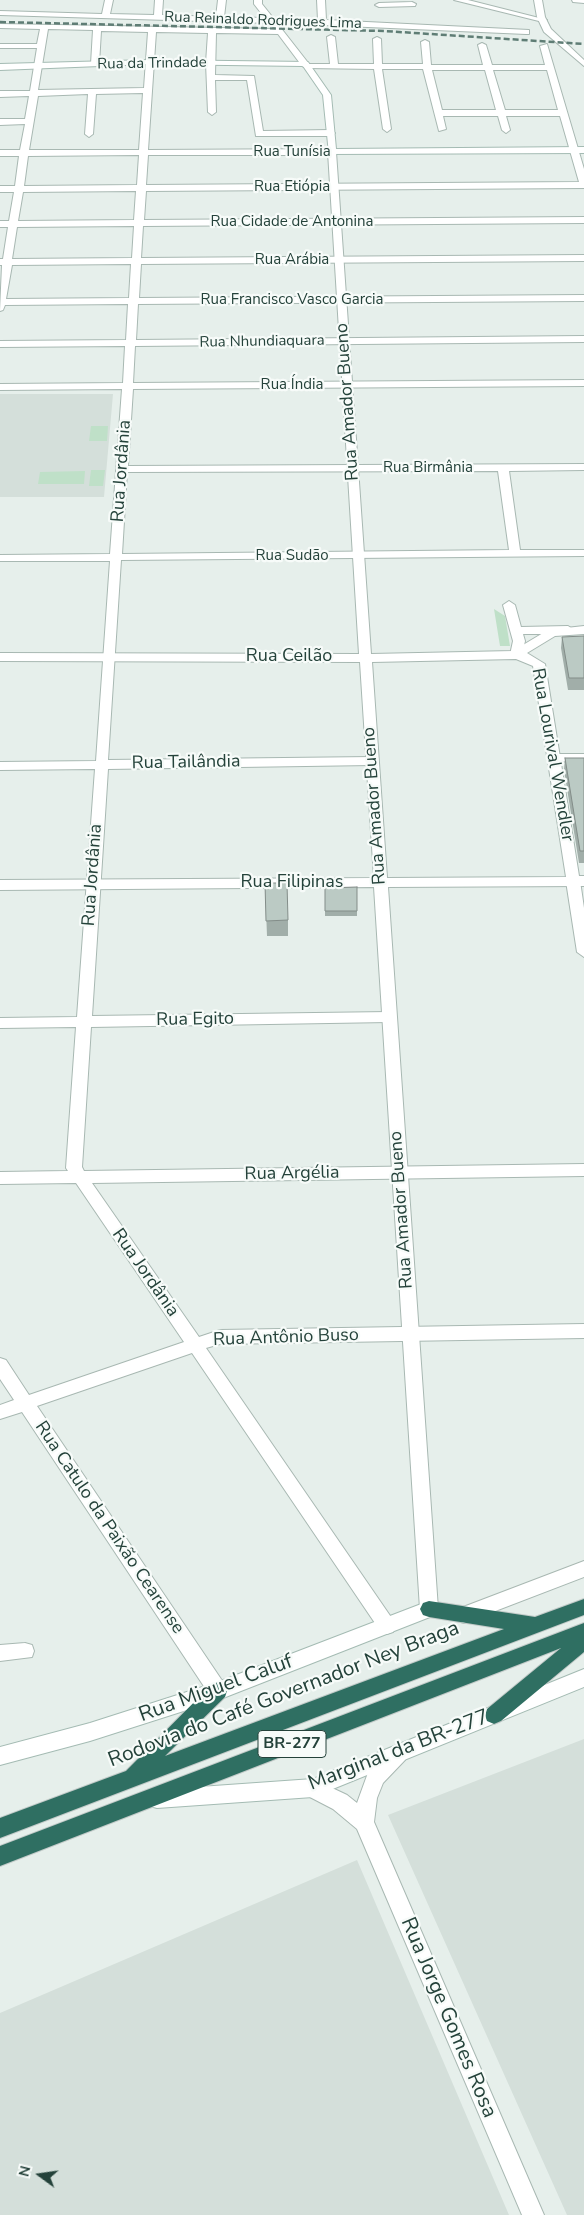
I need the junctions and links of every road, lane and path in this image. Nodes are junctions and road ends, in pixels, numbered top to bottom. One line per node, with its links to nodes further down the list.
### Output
1 (109, 0): 15 (street)
2 (159, 0): 20 (street, Rua Jordânia)
3 (222, 0): 16 (street)
4 (258, 0): 18 (street, Rua Amador Bueno)
5 (321, 0): 19 (street)
6 (458, 0): 17 (street)
7 (493, 0): 13 (street)
8 (538, 0): 13 (street)
9 (576, 0): 10 (street)
10 (584, 1)
11 (379, 3): 12 (street); 21 (street)
12 (412, 4)
13 (540, 11): 17 (street)
14 (0, 13): 15 (street, Rua Reinaldo Rodrigues Lima)
15 (106, 16): 20 (street, Rua Reinaldo Rodrigues Lima)
16 (220, 19): 18 (street, Rua Reinaldo Rodrigues Lima); 20 (street, Rua Reinaldo Rodrigues Lima)
17 (542, 20): 31 (street)
18 (272, 21): 19 (street, Rua Reinaldo Rodrigues Lima); 26 (street, Rua Amador Bueno)
19 (322, 22): 21 (street, Rua Reinaldo Rodrigues Lima)
20 (155, 24): 24 (street); 25 (street); 37 (street, Rua Jordânia)
21 (378, 24): 27 (street, Rua Reinaldo Rodrigues Lima)
22 (0, 26): 23 (street)
23 (44, 27): 24 (street); 34 (street)
24 (97, 28): 39 (street)
25 (212, 30): 26 (street); 38 (street)
26 (281, 32): 41 (street, Rua Amador Bueno)
27 (526, 32)
28 (331, 37): 44 (street)
29 (377, 39): 45 (street)
30 (425, 42): 46 (street)
31 (558, 42): 36 (street); 40 (street)
32 (482, 45): 47 (street)
33 (0, 46): 34 (street)
34 (41, 46): 42 (street)
35 (544, 46): 48 (street)
36 (584, 54)
37 (150, 62): 38 (street, Rua da Trindade); 39 (street, Rua da Trindade); 50 (street, Rua Jordânia)
38 (210, 63): 41 (street, Rua da Trindade); 49 (street)
39 (94, 64): 42 (street, Rua da Trindade)
40 (584, 64)
41 (306, 65): 44 (street, Rua da Trindade); 64 (street, Rua Amador Bueno)
42 (38, 66): 43 (street, Rua da Trindade); 52 (street)
43 (0, 67)
44 (334, 67): 45 (street, Rua da Trindade)
45 (378, 67): 46 (street, Rua da Trindade); 60 (street)
46 (427, 67): 47 (street, Rua da Trindade); 55 (street)
47 (488, 68): 48 (street, Rua da Trindade); 56 (street)
48 (551, 68): 57 (street)
49 (210, 77): 54 (street); 64 (street)
50 (148, 90): 51 (street); 69 (street, Rua Jordânia)
51 (92, 91): 52 (street); 63 (street)
52 (34, 93): 53 (street); 58 (street)
53 (0, 94)
54 (212, 112)
55 (438, 113): 56 (street); 61 (street)
56 (501, 113): 57 (street); 62 (street)
57 (564, 113): 65 (street)
58 (29, 121): 59 (street); 68 (street)
59 (0, 122)
60 (387, 129)
61 (442, 129)
62 (506, 130)
63 (89, 134)
64 (330, 134): 66 (street, Rua Amador Bueno)
65 (580, 150): 66 (street, Rua Tunísia); 70 (street)
66 (332, 152): 69 (street, Rua Tunísia); 71 (street, Rua Amador Bueno)
67 (0, 153): 68 (street, Rua Tunísia)
68 (24, 153): 69 (street, Rua Tunísia); 73 (street)
69 (144, 153): 74 (street, Rua Jordânia)
70 (584, 185): 71 (street, Rua Etiópia)
71 (334, 186): 74 (street, Rua Etiópia); 76 (street, Rua Amador Bueno)
72 (0, 188): 73 (street, Rua Etiópia)
73 (19, 188): 74 (street, Rua Etiópia); 79 (street)
74 (141, 188): 77 (street, Rua Jordânia)
75 (584, 220): 76 (street, Rua Cidade de Antonina)
76 (336, 222): 77 (street, Rua Cidade de Antonina); 81 (street, Rua Amador Bueno)
77 (139, 223): 79 (street, Rua Cidade de Antonina); 82 (street, Rua Jordânia)
78 (0, 224): 79 (street, Rua Cidade de Antonina)
79 (13, 224): 83 (street)
80 (584, 258): 81 (street, Rua Arábia)
81 (339, 260): 82 (street, Rua Arábia); 85 (street, Rua Amador Bueno)
82 (136, 261): 83 (street, Rua Arábia); 86 (street, Rua Jordânia)
83 (4, 262): 87 (street)
84 (584, 298): 85 (street, Rua Francisco Vasco Garcia)
85 (342, 300): 86 (street, Rua Francisco Vasco Garcia); 89 (street, Rua Amador Bueno)
86 (134, 301): 87 (street, Rua Francisco Vasco Garcia); 90 (street, Rua Jordânia)
87 (0, 304)
88 (584, 339): 89 (street, Rua Nhundiaquara)
89 (344, 341): 90 (street, Rua Nhundiaquara); 93 (street, Rua Amador Bueno)
90 (130, 343): 91 (street, Rua Nhundiaquara); 94 (street, Rua Jordânia)
91 (0, 344)
92 (584, 383): 93 (street, Rua Índia)
93 (347, 385): 94 (street, Rua Índia); 98 (street, Rua Amador Bueno)
94 (128, 386): 95 (street, Rua Índia); 99 (street, Rua Jordânia)
95 (0, 388)
96 (503, 467): 97 (street, Rua Birmânia); 98 (street, Rua Birmânia); 101 (street)
97 (584, 467)
98 (353, 468): 99 (street, Rua Birmânia); 102 (street, Rua Amador Bueno)
99 (122, 470): 103 (street, Rua Jordânia)
100 (584, 553): 101 (street, Rua Sudão)
101 (515, 554): 102 (street, Rua Sudão)
102 (359, 555): 103 (street, Rua Sudão); 111 (street, Rua Amador Bueno)
103 (116, 557): 104 (street, Rua Sudão); 109 (street, Rua Jordânia)
104 (0, 558)
105 (509, 605): 107 (street, Rua Lourival Wendler)
106 (578, 630): 107 (street); 108 (street)
107 (516, 631): 108 (street, Rua Lourival Wendler)
108 (516, 655): 111 (street, Rua Ceilão); 112 (street, Rua Lourival Wendler)
109 (109, 656): 110 (street, Rua Ceilão); 111 (street, Rua Ceilão); 115 (street, Rua Jordânia)
110 (0, 658)
111 (366, 658): 114 (street, Rua Amador Bueno)
112 (554, 758): 113 (street); 117 (street, Rua Lourival Wendler)
113 (584, 758)
114 (372, 760): 115 (street, Rua Tailândia); 118 (street, Rua Amador Bueno)
115 (101, 764): 116 (street, Rua Tailândia); 119 (street, Rua Jordânia)
116 (0, 766)
117 (579, 881): 118 (street, Rua Filipinas); 121 (street, Rua Lourival Wendler)
118 (380, 882): 119 (street, Rua Filipinas); 122 (street, Rua Amador Bueno)
119 (93, 884): 120 (street, Rua Filipinas); 123 (street, Rua Jordânia)
120 (0, 885)
121 (584, 952)
122 (389, 1017): 123 (street, Rua Egito); 126 (street, Rua Amador Bueno)
123 (83, 1021): 124 (street, Rua Egito); 127 (street, Rua Jordânia)
124 (0, 1022)
125 (584, 1170): 126 (street, Rua Argélia)
126 (400, 1173): 127 (street, Rua Argélia); 130 (street, Rua Amador Bueno)
127 (79, 1177): 128 (street, Rua Argélia); 131 (street, Rua Jordânia)
128 (0, 1178)
129 (584, 1331): 130 (street, Rua Antônio Buso)
130 (410, 1334): 131 (street, Rua Antônio Buso); 137 (street, Rua Amador Bueno)
131 (195, 1344): 133 (street, Rua Antônio Buso); 139 (street, Rua Jordânia)
132 (0, 1365): 133 (street, Rua Catulo da Paixão Cearense)
133 (26, 1403): 134 (street, Rua Antônio Buso); 146 (street, Rua Catulo da Paixão Cearense)
134 (0, 1412)
135 (584, 1569): 138 (street)
136 (584, 1607): 140 (highway, Rodovia do Café Governador Ney Braga / BR-277)
137 (429, 1610): 138 (highway); 139 (street, Rua Miguel Caluf)
138 (464, 1615): 140 (highway)
139 (387, 1626): 146 (street, Rua Miguel Caluf)
140 (534, 1626): 150 (highway, Rodovia do Café Governador Ney Braga / BR-277)
141 (584, 1631): 152 (highway, BR-277)
142 (584, 1641): 147 (highway)
143 (25, 1651): 144 (street)
144 (0, 1653)
145 (584, 1678): 147 (street, Marginal da BR-277)
146 (218, 1691): 149 (street, Rua Miguel Caluf); 150 (highway)
147 (494, 1715): 148 (street, Marginal da BR-277)
148 (398, 1753): 151 (street, Marginal da BR-277); 153 (street)
149 (0, 1756)
150 (129, 1779): 154 (highway, Rodovia do Café Governador Ney Braga / BR-277)
151 (313, 1788): 152 (street, Marginal da BR-277); 153 (street, Rua Jorge Gomes Rosa)
152 (148, 1799): 155 (highway, BR-277)
153 (364, 1822): 156 (street, Rua Jorge Gomes Rosa)
154 (0, 1828)
155 (0, 1856)
156 (533, 2215)

